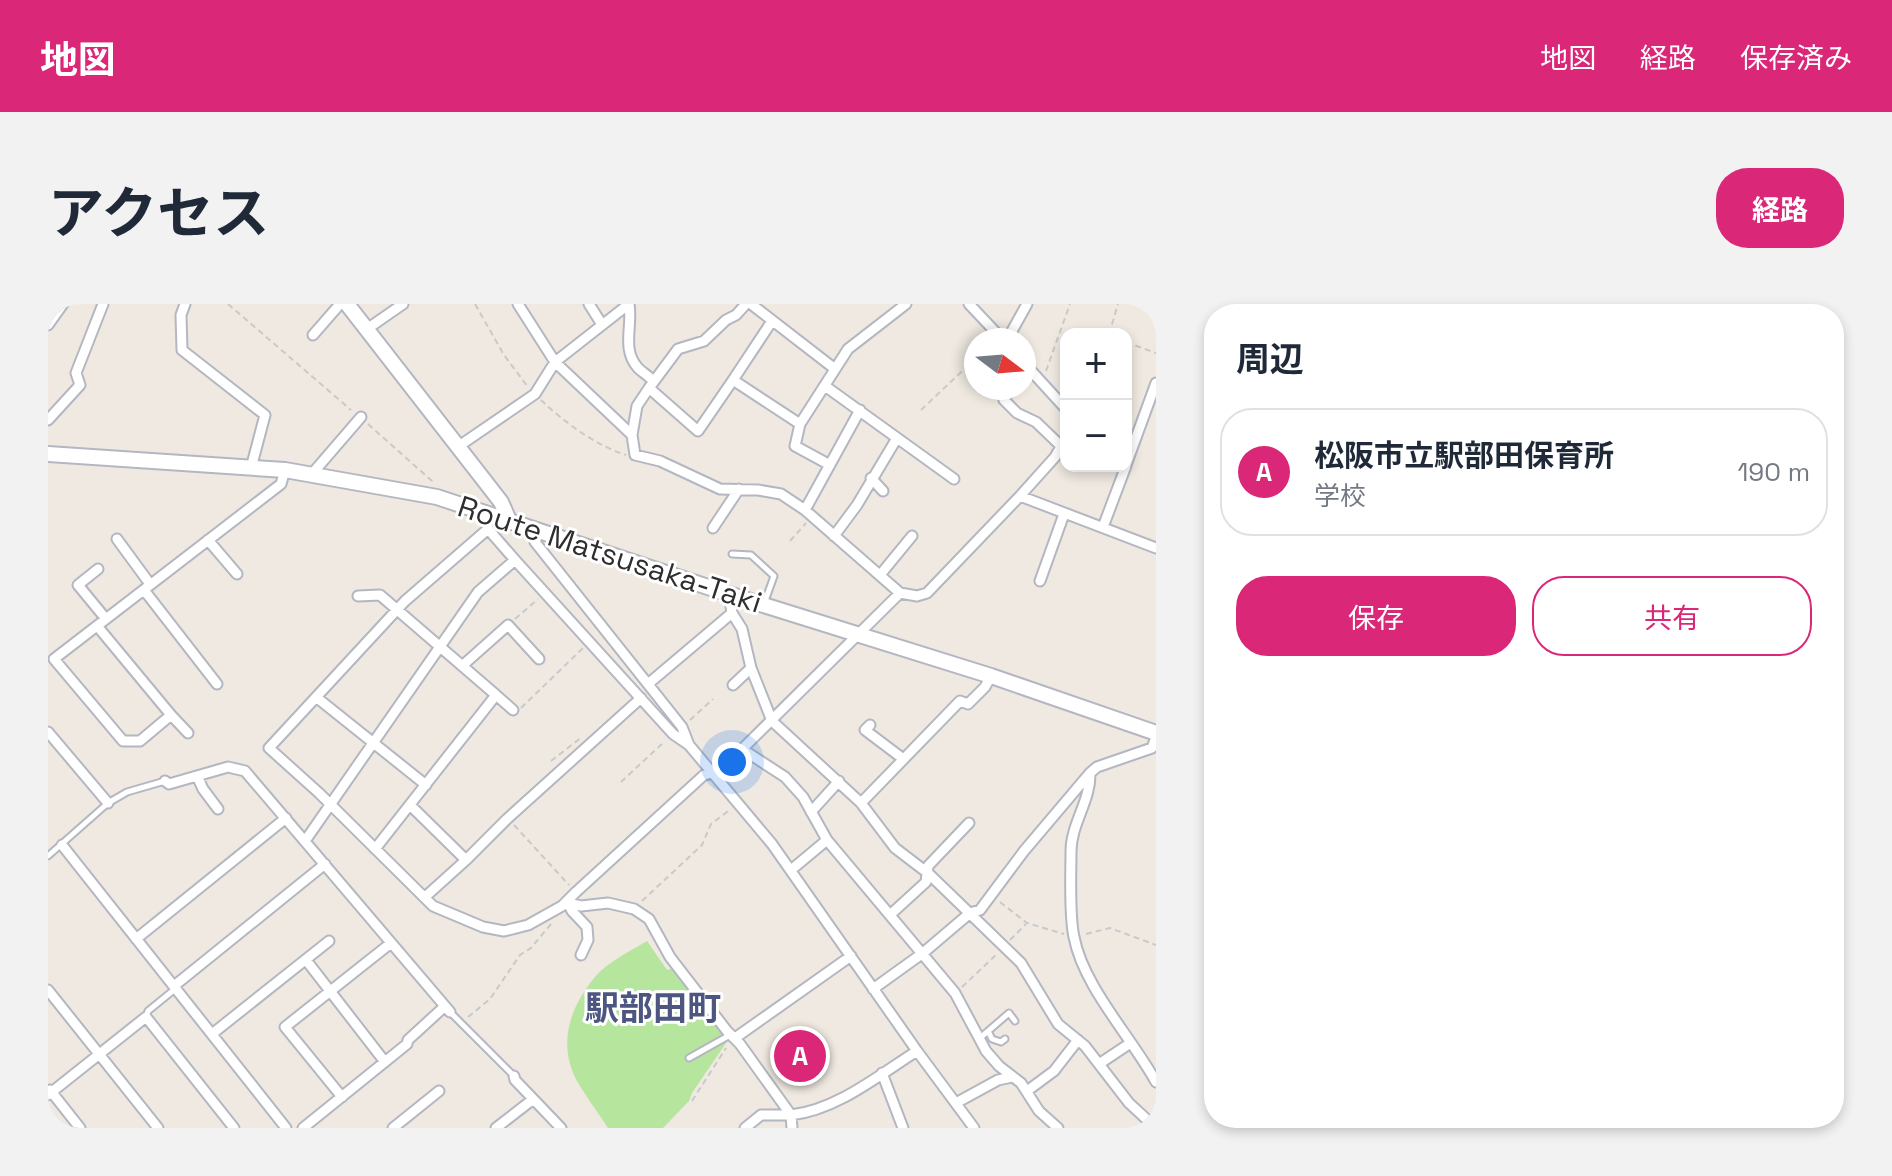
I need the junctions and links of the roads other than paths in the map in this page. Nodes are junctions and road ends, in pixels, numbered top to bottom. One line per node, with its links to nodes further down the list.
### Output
1 (63, 304): 16 (street)
2 (103, 304): 32 (street)
3 (185, 304): 42 (street)
4 (340, 304): 20 (street)
5 (347, 304): 19 (main road)
6 (403, 304): 19 (street)
7 (518, 304): 21 (street)
8 (589, 304): 15 (street)
9 (629, 304): 15 (street); 26 (street)
10 (748, 304): 14 (street); 26 (street)
11 (906, 304): 22 (street)
12 (969, 304): 17 (street)
13 (1027, 304): 18 (street)
14 (772, 321): 22 (street); 24 (street)
15 (601, 323): 21 (street)
16 (48, 325)
17 (993, 328)
18 (1012, 328)
19 (367, 329): 37 (main road)
20 (313, 335)
21 (555, 362): 34 (street); 37 (street)
22 (835, 369): 27 (street)
23 (1036, 377): 29 (street)
24 (733, 380): 26 (street); 33 (street)
25 (1156, 383): 39 (street)
26 (651, 385): 34 (street)
27 (825, 386): 30 (street); 33 (street)
28 (1004, 400): 36 (street)
29 (1060, 402)
30 (860, 410): 35 (street); 41 (street)
31 (361, 417): 45 (street)
32 (48, 420)
33 (800, 424): 41 (street)
34 (632, 435): 48 (street)
35 (897, 438): 46 (street); 47 (street)
36 (1060, 439)
37 (459, 446): 54 (main road)
38 (1060, 449): 50 (street)
39 (1132, 449)
40 (48, 454): 42 (main road, Route Matsusaka-Taki)
41 (830, 465): 52 (street)
42 (251, 468): 43 (main road, Route Matsusaka-Taki)
43 (285, 470): 45 (main road, Route Matsusaka-Taki); 62 (street)
44 (1124, 472): 55 (street)
45 (311, 475): 51 (main road, Route Matsusaka-Taki)
46 (871, 478): 49 (street); 59 (street)
47 (954, 479)
48 (739, 489): 52 (street); 56 (street)
49 (883, 491)
50 (1020, 496): 53 (street); 72 (street)
51 (486, 513): 54 (main road, Route Matsusaka-Taki); 57 (street)
52 (808, 513): 59 (street)
53 (1064, 514): 55 (street); 69 (street)
54 (508, 518): 58 (main road, Route Matsusaka-Taki)
55 (1103, 527): 63 (street)
56 (713, 528)
57 (488, 529): 65 (street); 75 (street)
58 (540, 529): 71 (main road, Route Matsusaka-Taki); 85 (street)
59 (834, 536): 68 (street)
60 (912, 536): 68 (street)
61 (117, 539): 70 (street)
62 (208, 540): 67 (street); 70 (street)
63 (1156, 548)
64 (732, 554): 74 (lane)
65 (515, 560): 80 (street); 87 (street)
66 (98, 569): 77 (street)
67 (237, 574)
68 (880, 575): 72 (street)
69 (1040, 581)
70 (147, 587): 77 (street); 88 (street)
71 (729, 593): 74 (main road, Route Matsusaka-Taki); 76 (street)
72 (900, 593): 79 (street)
73 (358, 596): 75 (street)
74 (764, 605): 79 (main road, Route Matsusaka-Taki)
75 (397, 609): 80 (street); 92 (street)
76 (732, 613): 84 (street); 89 (street)
77 (106, 619): 78 (street)
78 (98, 627): 82 (street); 95 (street)
79 (858, 634): 86 (main road, Route Matsusaka-Taki); 96 (street)
80 (439, 646): 83 (street); 101 (street)
81 (539, 659): 83 (street)
82 (51, 661): 95 (street)
83 (462, 666): 91 (street)
84 (751, 668): 90 (street); 96 (street)
85 (639, 671): 87 (street); 89 (street)
86 (991, 676): 100 (main road, Route Matsusaka-Taki); 104 (street)
87 (626, 682): 93 (street)
88 (217, 684)
89 (648, 684): 102 (street)
90 (733, 685)
91 (496, 695): 94 (street); 110 (street)
92 (316, 697): 101 (street); 113 (street)
93 (641, 698): 102 (street); 124 (street)
94 (514, 712)
95 (171, 715): 99 (street)
96 (772, 721): 103 (street); 109 (street)
97 (870, 725): 104 (street)
98 (48, 732): 111 (street)
99 (188, 733)
100 (1156, 735): 106 (street)
101 (373, 742): 110 (street); 113 (street)
102 (689, 745): 105 (street)
103 (742, 749): 105 (street); 116 (street)
104 (902, 758): 112 (street)
105 (712, 773): 126 (street); 129 (street)
106 (1090, 773): 130 (street); 163 (street)
107 (197, 776): 108 (street); 115 (street); 117 (street)
108 (165, 781): 111 (lane)
109 (839, 781): 112 (street); 116 (street)
110 (426, 785): 114 (street)
111 (108, 803): 121 (lane)
112 (861, 803): 127 (street)
113 (330, 805): 120 (street); 122 (street)
114 (410, 805): 122 (street); 124 (street)
115 (218, 809)
116 (811, 812): 119 (street)
117 (286, 818): 120 (street); 132 (street)
118 (969, 823): 127 (street)
119 (827, 840): 126 (street); 131 (street)
120 (305, 841): 125 (street)
121 (62, 845): 123 (lane); 132 (street)
122 (375, 849): 128 (street)
123 (48, 856)
124 (466, 860): 128 (street)
125 (325, 864): 134 (street); 139 (street)
126 (791, 870): 137 (street)
127 (929, 874): 130 (street); 131 (street)
128 (425, 897): 129 (street)
129 (565, 904): 136 (street); 148 (street)
130 (970, 913): 135 (street); 151 (street)
131 (891, 914): 135 (street)
132 (136, 939): 139 (street)
133 (329, 941): 138 (street)
134 (391, 943): 142 (street); 143 (street)
135 (923, 953): 140 (street); 149 (street)
136 (581, 955)
137 (851, 956): 140 (street); 148 (street)
138 (306, 960): 142 (street); 147 (street)
139 (175, 987): 144 (lane); 147 (street)
140 (873, 989): 153 (street)
141 (48, 990): 154 (street)
142 (330, 992): 156 (street); 167 (street)
143 (447, 1010): 156 (street); 160 (lane)
144 (146, 1017): 154 (street); 173 (street)
145 (1015, 1021): 146 (lane)
146 (988, 1031): 149 (lane); 150 (lane)
147 (212, 1034): 174 (street)
148 (733, 1036): 155 (lane); 170 (street)
149 (979, 1038): 158 (street)
150 (1005, 1039)
151 (1078, 1040): 157 (street); 165 (street)
152 (1126, 1046): 157 (street)
153 (917, 1051): 159 (street); 169 (street)
154 (99, 1054): 166 (street); 172 (street)
155 (689, 1058)
156 (385, 1062): 167 (street)
157 (1099, 1064): 184 (street)
158 (999, 1066): 161 (street); 162 (street)
159 (882, 1073): 170 (street); 181 (street)
160 (514, 1076): 168 (street)
161 (1012, 1077): 162 (street); 165 (street)
162 (998, 1080): 169 (street)
163 (1156, 1082)
164 (439, 1091): 176 (street)
165 (1027, 1091): 183 (street)
166 (49, 1092): 171 (street)
167 (342, 1097): 175 (street)
168 (532, 1100): 177 (street); 178 (street)
169 (956, 1103): 182 (street)
170 (791, 1115): 179 (street); 180 (street)
171 (80, 1128)
172 (158, 1128)
173 (234, 1128)
174 (285, 1128)
175 (303, 1128)
176 (393, 1128)
177 (496, 1128)
178 (561, 1128)
179 (745, 1128)
180 (792, 1128)
181 (903, 1128)
182 (974, 1128)
183 (1058, 1128)
184 (1156, 1128)

